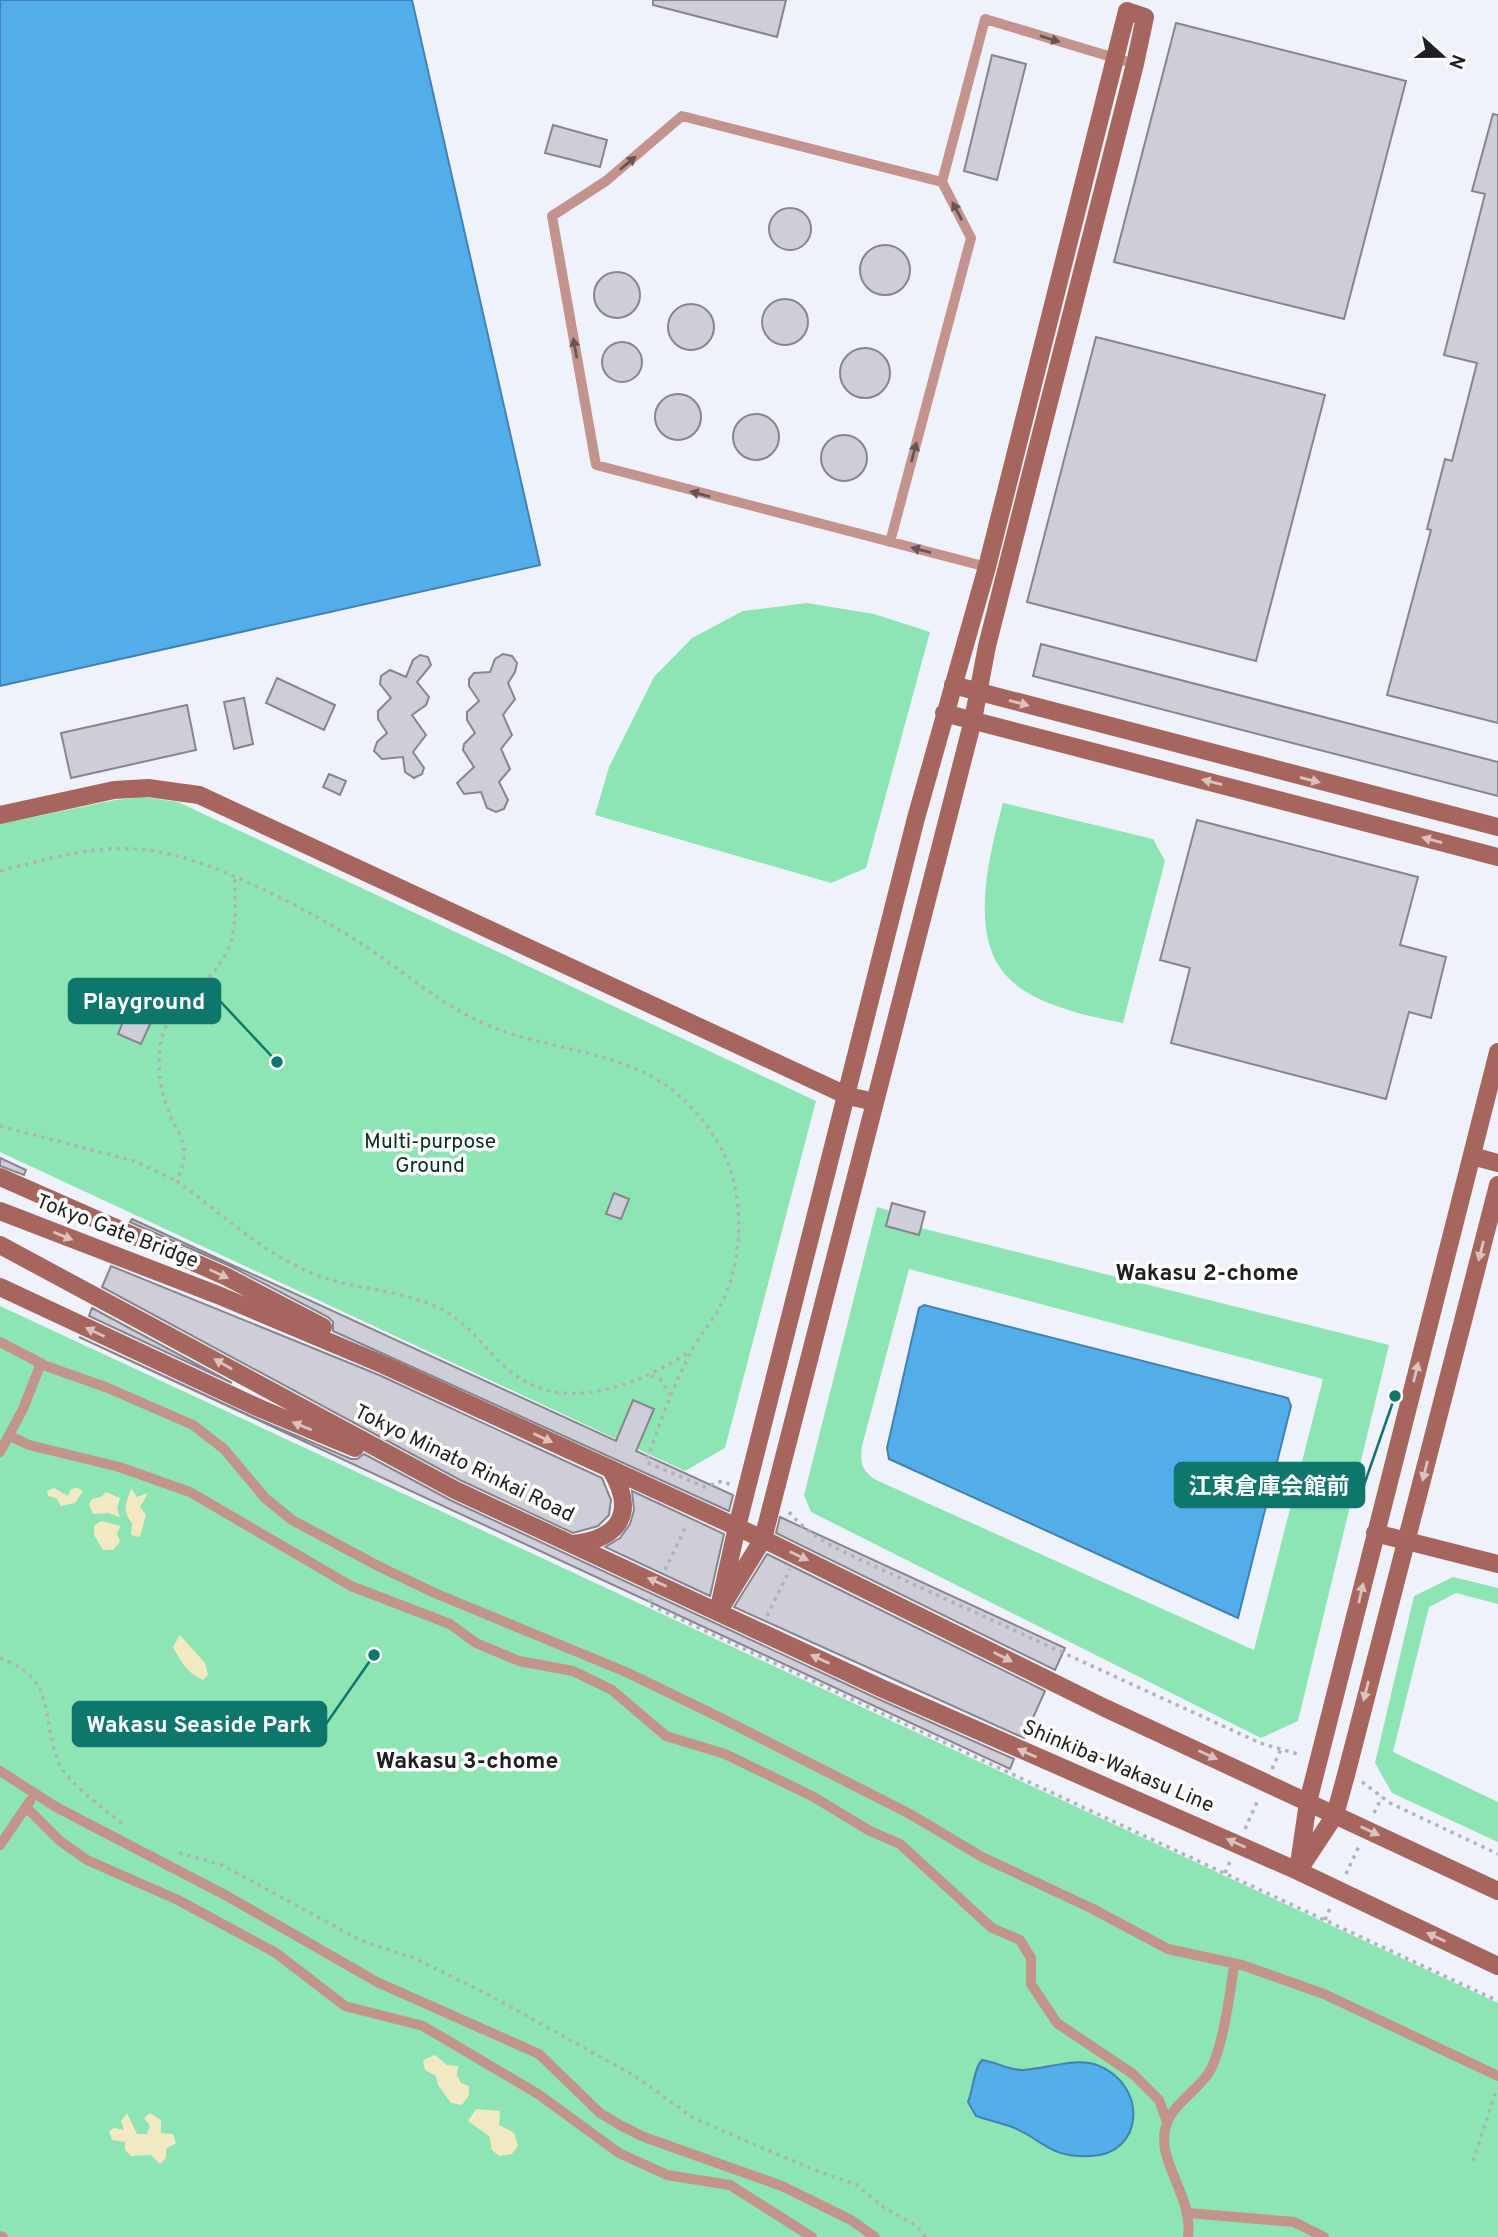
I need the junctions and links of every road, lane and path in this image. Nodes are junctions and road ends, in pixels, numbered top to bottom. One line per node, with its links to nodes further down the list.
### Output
1 (1115, 58): 2 (lane); 2 (street); 3 (lane, one-way to 1); 5 (street)
2 (1135, 64): 7 (street)
3 (942, 182): 4 (lane, one-way to 3); 4 (lane, one-way to 3)
4 (890, 542): 5 (lane, one-way to 4)
5 (987, 567): 6 (street)
6 (953, 685): 7 (street); 8 (street)
7 (979, 692): 9 (street); 11 (street, one-way to 11)
8 (944, 713): 9 (street); 16 (street)
9 (973, 720): 12 (street, one-way to 9); 17 (street)
10 (0, 815): 16 (street)
11 (1498, 827)
12 (1498, 857)
13 (0, 871): 14 (path)
14 (235, 878): 22 (path); 28 (path)
15 (1498, 1052): 19 (street)
16 (848, 1096): 17 (street); 41 (street)
17 (875, 1102): 43 (street)
18 (0, 1126): 22 (path)
19 (1472, 1156): 20 (street); 42 (street, one-way to 19)
20 (1498, 1163)
21 (0, 1177): 32 (street, one-way to 32)
22 (177, 1181): 30 (path)
23 (1498, 1185): 44 (street, one-way to 44)
24 (0, 1211): 32 (street, Tokyo Gate Bridge, one-way to 32)
25 (0, 1245): 38 (street, Tokyo Minato Rinkai Road, one-way to 25)
26 (0, 1287): 38 (street, one-way to 26)
27 (0, 1342): 29 (lane)
28 (692, 1349): 30 (path); 31 (path)
29 (41, 1363): 33 (lane); 74 (lane)
30 (651, 1376): 31 (path)
31 (671, 1397): 37 (path)
32 (481, 1409): 35 (street, one-way to 35)
33 (10, 1436): 34 (lane); 79 (lane)
34 (0, 1452)
35 (611, 1470): 39 (street); 45 (street)
36 (722, 1481): 37 (path)
37 (705, 1488): 39 (path)
38 (455, 1489): 45 (street, Tokyo Minato Rinkai Road)
39 (695, 1507): 41 (street); 48 (path)
40 (789, 1512): 53 (path)
41 (737, 1527): 43 (street); 49 (street)
42 (1375, 1532): 44 (street); 60 (street, one-way to 42)
43 (763, 1539): 46 (street); 49 (street)
44 (1407, 1541): 47 (street); 62 (street, one-way to 62)
45 (575, 1544): 48 (street, Tokyo Minato Rinkai Road, one-way to 45)
46 (797, 1555): 50 (path); 56 (street, one-way to 56)
47 (1498, 1564)
48 (659, 1583): 49 (street, Tokyo Minato Rinkai Road); 51 (path)
49 (719, 1612): 50 (street, Shinkiba-Wakasu Line)
50 (760, 1631): 51 (path); 65 (street, Shinkiba-Wakasu Line, one-way to 50)
51 (749, 1652): 70 (path)
52 (0, 1658): 63 (path)
53 (1281, 1749): 54 (path); 56 (path)
54 (1298, 1754)
55 (0, 1771): 58 (lane)
56 (1266, 1782): 60 (street); 65 (path)
57 (1362, 1782): 59 (path)
58 (36, 1794): 61 (lane); 83 (lane)
59 (1382, 1797): 64 (path); 68 (path)
60 (1308, 1802): 62 (street); 69 (street)
61 (26, 1807): 66 (lane); 82 (lane)
62 (1335, 1815): 64 (street); 69 (street)
63 (129, 1829)
64 (1367, 1830): 71 (path); 72 (street, one-way to 72)
65 (1238, 1844): 69 (street, Shinkiba-Wakasu Line); 70 (path)
66 (0, 1845)
67 (171, 1850): 84 (path)
68 (1498, 1854)
69 (1298, 1871): 71 (street, Shinkiba-Wakasu Line)
70 (1225, 1872): 73 (path)
71 (1338, 1891): 73 (path); 75 (street, Shinkiba-Wakasu Line, one-way to 71)
72 (1498, 1891)
73 (1325, 1920): 76 (path)
74 (1234, 1964): 77 (lane); 79 (lane)
75 (1498, 1966)
76 (1498, 2001)
77 (1498, 2076)
78 (1498, 2086): 80 (path)
79 (1167, 2122): 81 (lane)
80 (1473, 2161)
81 (1188, 2213): 85 (lane); 86 (lane)
82 (812, 2237)
83 (874, 2237)
84 (926, 2237)
85 (1188, 2237)
86 (1324, 2237)

